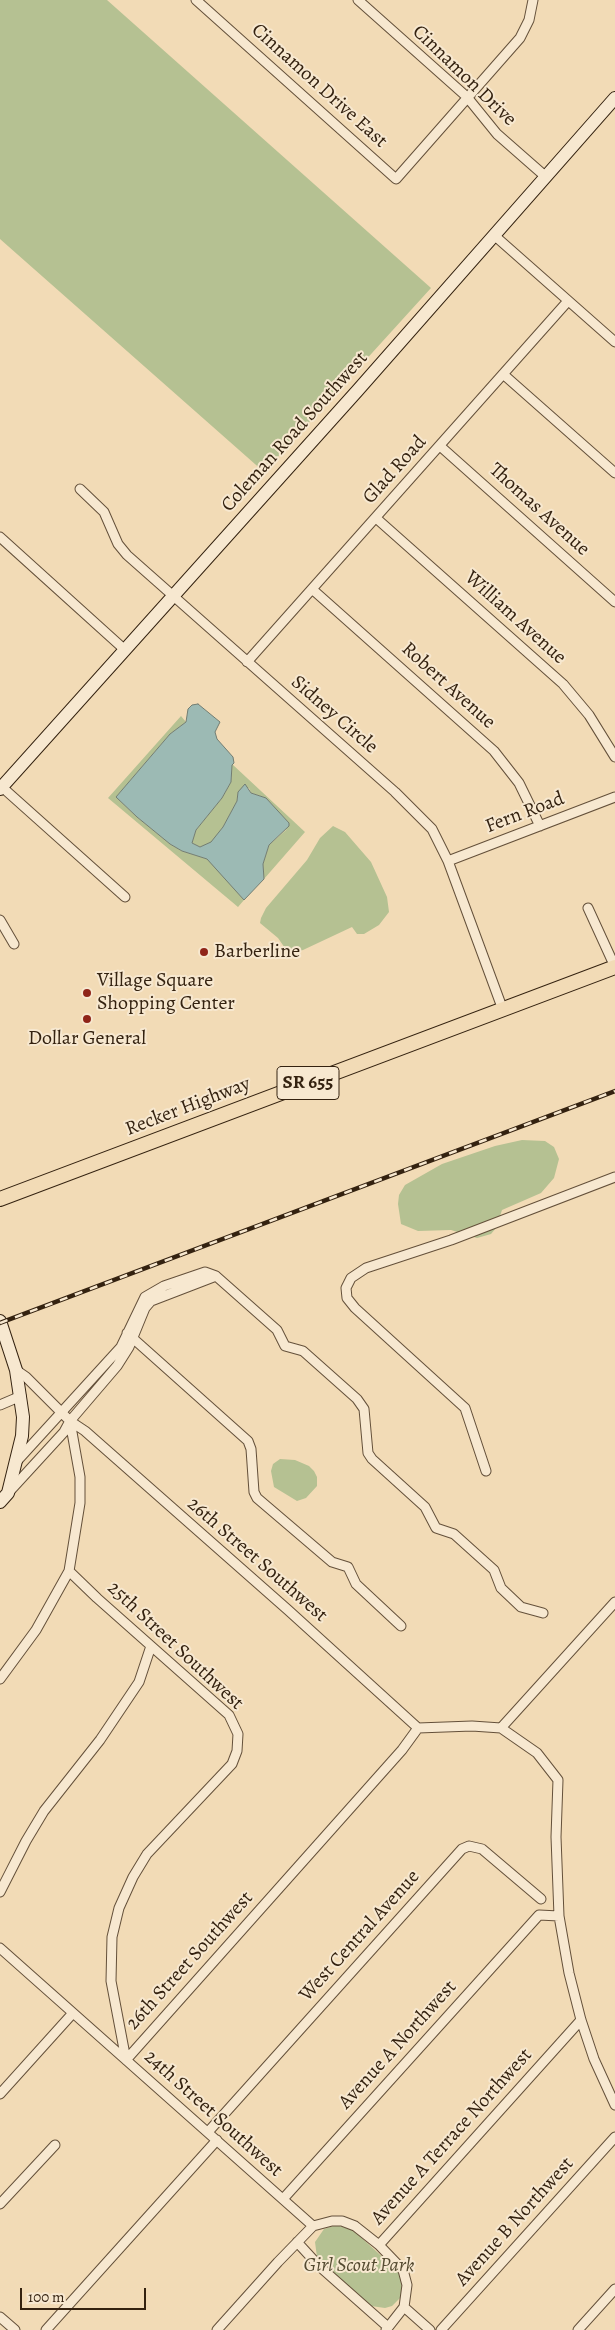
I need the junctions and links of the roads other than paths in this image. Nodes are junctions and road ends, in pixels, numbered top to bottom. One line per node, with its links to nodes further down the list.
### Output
1 (196, 0): 4 (street, Cinnamon Drive East)
2 (358, 0): 4 (street, Cinnamon Drive)
3 (532, 0): 4 (street)
4 (467, 97): 6 (street, Cinnamon Drive)
5 (615, 98): 6 (street, Coleman Road Southwest)
6 (546, 177): 7 (street, Coleman Road Southwest)
7 (495, 236): 8 (street); 17 (street, Coleman Road Southwest)
8 (568, 301): 9 (street); 10 (street, Glad Road)
9 (615, 342)
10 (503, 374): 11 (street, Glad Road); 12 (street)
11 (440, 446): 14 (street, Glad Road); 18 (street, Thomas Avenue)
12 (615, 473)
13 (80, 489): 17 (street, Sidney Circle)
14 (376, 518): 16 (street, Glad Road); 21 (street, William Avenue)
15 (0, 537): 19 (street)
16 (312, 589): 20 (street, Glad Road); 24 (street, Robert Avenue)
17 (174, 596): 19 (street, Coleman Road Southwest); 20 (street, Sidney Circle)
18 (615, 602)
19 (125, 650): 22 (street, Coleman Road Southwest)
20 (247, 662): 25 (street, Sidney Circle)
21 (615, 757)
22 (1, 788): 26 (street)
23 (615, 797): 24 (street, Fern Road)
24 (540, 826): 25 (street, Fern Road)
25 (448, 861): 31 (street, Sidney Circle)
26 (125, 897)
27 (588, 908): 30 (street)
28 (0, 920): 29 (street)
29 (14, 944)
30 (615, 967): 31 (main road, Recker Highway / SR 655)
31 (503, 1010): 33 (main road, Recker Highway / SR 655)
32 (615, 1177): 42 (street)
33 (0, 1199)
34 (0, 1321): 36 (street)
35 (130, 1335): 39 (street); 40 (street); 47 (street); 48 (street)
36 (16, 1370): 37 (street); 39 (street, 26th Street Southwest)
37 (21, 1396): 38 (street); 41 (street)
38 (0, 1405)
39 (62, 1413): 40 (street, 26th Street Southwest); 41 (street)
40 (70, 1421): 44 (street); 45 (street); 51 (street, 26th Street Southwest)
41 (15, 1463): 43 (street); 44 (street)
42 (486, 1471)
43 (0, 1479)
44 (4, 1497)
45 (69, 1571): 49 (street, 25th Street Southwest); 50 (street)
46 (615, 1602): 52 (street)
47 (543, 1613)
48 (401, 1626)
49 (151, 1646): 53 (street); 61 (street, 25th Street Southwest)
50 (0, 1679)
51 (418, 1728): 52 (street); 63 (street, 26th Street Southwest)
52 (501, 1728): 54 (street)
53 (0, 1892)
54 (557, 1894): 55 (street); 57 (street)
55 (541, 1899): 56 (street); 66 (street, West Central Avenue)
56 (540, 1915): 57 (street); 70 (street, Avenue A Northwest)
57 (558, 1916): 60 (street)
58 (0, 1948): 59 (street, 24th Street Southwest)
59 (73, 2013): 62 (street, 24th Street Southwest); 64 (street)
60 (581, 2020): 65 (street); 74 (street, Avenue A Terrace Northwest)
61 (118, 2027): 62 (street); 63 (street)
62 (101, 2038): 63 (street, 24th Street Southwest)
63 (126, 2060): 66 (street, 24th Street Southwest)
64 (0, 2094)
65 (615, 2105)
66 (208, 2132): 68 (street, 24th Street Southwest)
67 (615, 2137): 83 (street, Avenue B Northwest)
68 (216, 2140): 70 (street, 24th Street Southwest); 80 (street)
69 (55, 2145): 71 (street)
70 (283, 2199): 72 (street, 24th Street Southwest)
71 (0, 2204)
72 (313, 2226): 73 (street); 74 (street)
73 (296, 2242): 78 (street); 81 (street)
74 (379, 2245): 76 (street, Avenue A Terrace Northwest)
75 (615, 2289): 84 (street)
76 (404, 2307): 78 (street); 82 (street)
77 (0, 2317): 79 (street)
78 (387, 2328)
79 (15, 2330)
80 (46, 2330)
81 (217, 2330)
82 (430, 2330)
83 (441, 2330)
84 (578, 2330)

